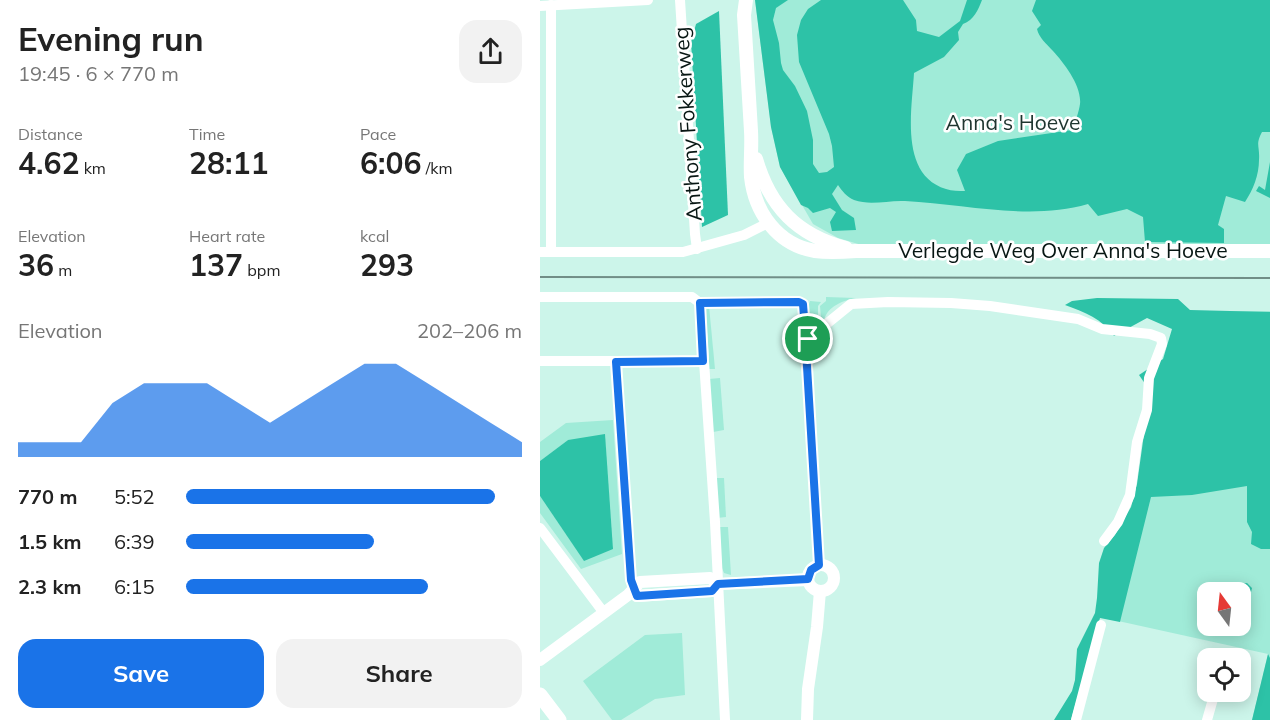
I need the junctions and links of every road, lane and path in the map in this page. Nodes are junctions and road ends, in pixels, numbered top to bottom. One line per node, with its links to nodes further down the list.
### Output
1 (648, 0): 5 (street)
2 (680, 0): 13 (street, Anthony Fokkerweg)
3 (739, 0): 7 (main road, Verlegde Weg Over Anna's Hoeve)
4 (746, 0): 7 (main road, Verlegde Weg Over Anna's Hoeve)
5 (611, 2): 6 (street)
6 (546, 6): 16 (street)
7 (744, 15): 8 (main road, Verlegde Weg Over Anna's Hoeve)
8 (752, 147): 9 (main road, Verlegde Weg Over Anna's Hoeve); 10 (main road, Verlegde Weg Over Anna's Hoeve)
9 (773, 201): 10 (main road); 11 (main road, Verlegde Weg Over Anna's Hoeve)
10 (760, 209): 12 (main road, Verlegde Weg Over Anna's Hoeve)
11 (792, 221): 12 (main road); 14 (main road, Verlegde Weg Over Anna's Hoeve)
12 (772, 228): 13 (street); 14 (main road, Verlegde Weg Over Anna's Hoeve)
13 (697, 249): 16 (street)
14 (856, 251): 15 (main road, Verlegde Weg Over Anna's Hoeve)
15 (1270, 251)
16 (546, 252)
17 (540, 297): 18 (street)
18 (700, 303): 19 (street); 21 (street)
19 (808, 339): 24 (street); 25 (street)
20 (540, 361): 22 (street)
21 (703, 361): 22 (street); 27 (street)
22 (616, 362): 28 (street)
23 (540, 528): 30 (street)
24 (1104, 541)
25 (819, 565): 26 (street); 29 (street)
26 (808, 579): 27 (street); 29 (street)
27 (718, 584): 28 (street); 36 (street)
28 (633, 588): 30 (street)
29 (820, 591): 37 (street)
30 (604, 613): 32 (street)
31 (1101, 625): 38 (street)
32 (540, 660)
33 (540, 695): 35 (main road)
34 (1212, 702): 39 (street)
35 (558, 720)
36 (725, 720)
37 (807, 720)
38 (1076, 720)
39 (1207, 720)

